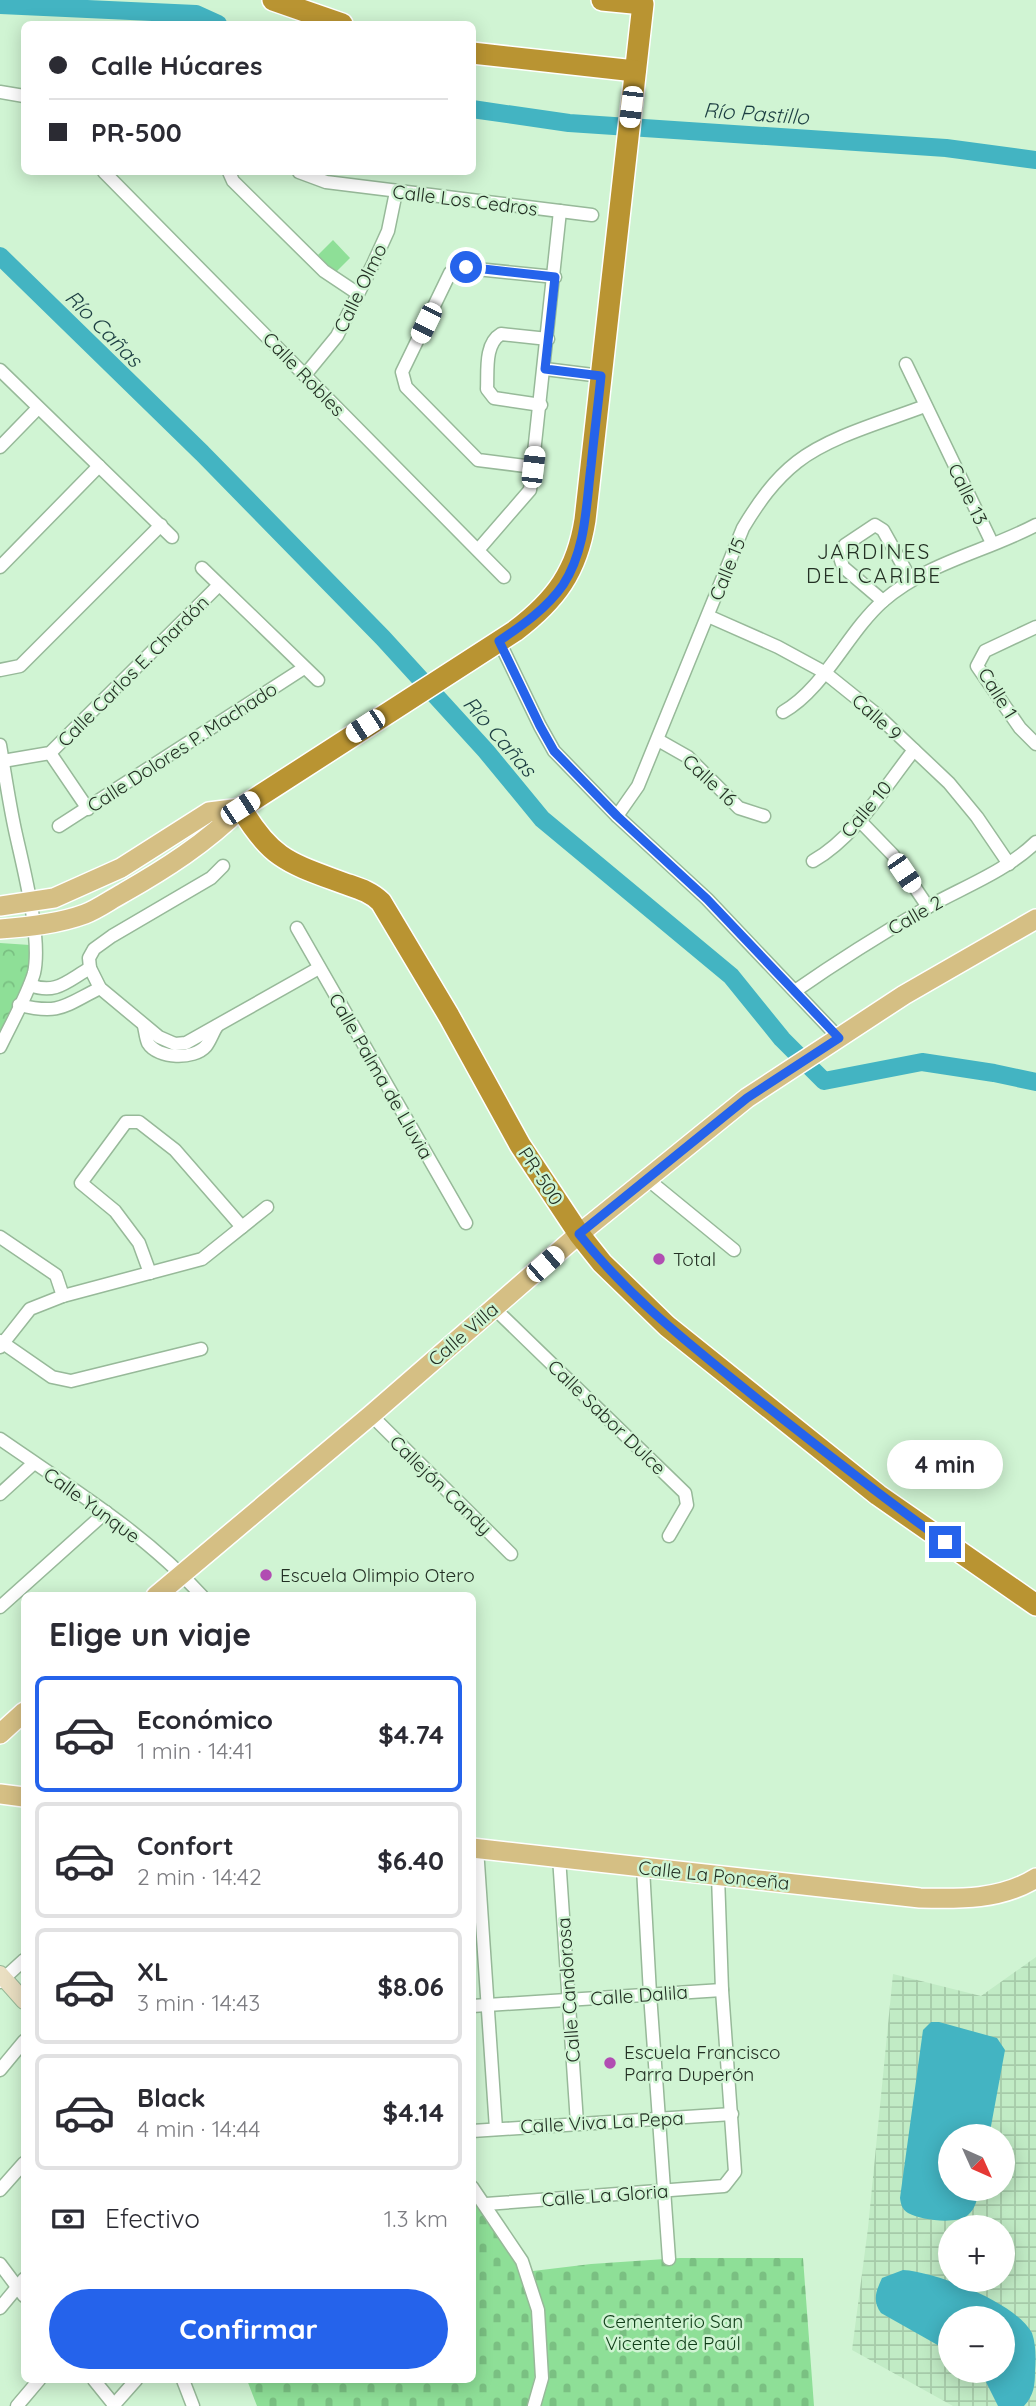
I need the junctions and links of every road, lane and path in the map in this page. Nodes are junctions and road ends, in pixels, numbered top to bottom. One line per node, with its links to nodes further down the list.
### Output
1 (273, 0): 4 (highway)
2 (602, 0): 3 (highway)
3 (643, 2): 6 (highway)
4 (333, 21)
5 (476, 54): 6 (highway)
6 (634, 78): 22 (highway)
7 (0, 92): 8 (street)
8 (21, 96)
9 (107, 175): 21 (street, Calle Robles)
10 (230, 175): 16 (street)
11 (307, 175): 12 (street, Calle Los Cedros)
12 (396, 192): 13 (street, Calle Los Cedros); 16 (street, Calle Olmo)
13 (560, 212): 14 (street, Calle Los Cedros); 15 (street)
14 (592, 215)
15 (555, 277): 17 (street); 28 (street)
16 (358, 293): 21 (street, Calle Olmo)
17 (548, 339): 19 (street); 23 (street)
18 (906, 364): 24 (street, Calle 13)
19 (545, 369): 22 (street); 23 (street)
20 (0, 370): 25 (street)
21 (305, 375): 33 (street, Calle Robles)
22 (601, 376): 42 (highway)
23 (541, 404): 28 (street)
24 (925, 405): 32 (street, Calle 13); 40 (street, Calle 15)
25 (38, 408): 26 (street); 27 (street)
26 (0, 447)
27 (99, 466): 29 (street); 34 (street)
28 (533, 467): 33 (street)
29 (160, 525): 31 (street); 44 (street)
30 (1036, 525): 32 (street)
31 (172, 537)
32 (992, 543): 37 (street, Calle 13)
33 (478, 550): 36 (street, Calle Robles)
34 (0, 567)
35 (202, 568): 38 (street)
36 (504, 577)
37 (911, 580): 39 (street, Calle 13); 39 (street)
38 (219, 585): 43 (street); 52 (street, Calle Carlos E. Chardón)
39 (883, 601): 45 (street, Calle 13)
40 (708, 616): 45 (street, Calle 9); 48 (street, Calle 15)
41 (1036, 627): 49 (street, Calle 1)
42 (499, 641): 54 (highway); 56 (street)
43 (304, 668): 46 (street); 55 (street, Calle Dolores P. Machado)
44 (0, 670)
45 (824, 672): 47 (street, Calle 13); 51 (street, Calle 9)
46 (318, 680)
47 (783, 712)
48 (658, 740): 56 (street, Calle 15); 57 (street, Calle 16)
49 (1036, 744)
50 (0, 745): 53 (street)
51 (914, 750): 58 (street, Calle 10); 62 (street, Calle 9)
52 (50, 753): 53 (street, Calle Carlos E. Chardón); 55 (street)
53 (3, 761): 66 (street)
54 (240, 808): 66 (main road); 66 (main road); 83 (highway, PR-500 / PR-500)
55 (88, 809): 59 (street, Calle Dolores P. Machado)
56 (617, 816): 75 (street)
57 (764, 816)
58 (859, 820): 61 (street, Calle 10); 65 (street)
59 (59, 826)
60 (1036, 842): 62 (street, Calle 2)
61 (813, 861)
62 (1009, 864): 65 (street, Calle 2)
63 (223, 866): 71 (street)
64 (0, 906): 66 (main road)
65 (928, 907): 75 (street, Calle 2)
66 (32, 916): 68 (main road); 70 (main road); 73 (street)
67 (1036, 919): 77 (main road, Calle Villa)
68 (0, 920)
69 (297, 928): 72 (street, Calle Palma de Lluvia)
70 (0, 929)
71 (90, 968): 73 (street); 74 (street)
72 (319, 968): 74 (street); 81 (street, Calle Palma de Lluvia)
73 (30, 985): 76 (street)
74 (100, 988): 76 (street)
75 (796, 991): 77 (street)
76 (19, 1005): 78 (street)
77 (833, 1041): 79 (main road, Calle Villa)
78 (0, 1047)
79 (646, 1178): 83 (main road, Calle Villa); 85 (street)
80 (267, 1207): 82 (street)
81 (466, 1223)
82 (242, 1227): 86 (street); 86 (street)
83 (579, 1234): 88 (main road, Calle Villa); 101 (highway, PR-500 / PR-500)
84 (0, 1237): 87 (street)
85 (734, 1250)
86 (150, 1273): 87 (street)
87 (63, 1296): 89 (street)
88 (494, 1308): 91 (main road, Calle Villa); 96 (street, Calle Sabor Dulce)
89 (1, 1343): 90 (street)
90 (201, 1349)
91 (370, 1415): 97 (street, Callejón Candy); 98 (main road, Calle Villa)
92 (0, 1439): 93 (street, Calle Yunque)
93 (34, 1463): 94 (street); 95 (street, Calle Yunque)
94 (0, 1494)
95 (106, 1513): 98 (street, Calle Yunque); 102 (street)
96 (669, 1536)
97 (511, 1554)
98 (181, 1573): 99 (main road, Calle Villa); 100 (street, Calle Yunque)
99 (160, 1592)
100 (198, 1592)
101 (1036, 1605)
102 (0, 1607)
103 (21, 1715): 104 (main road)
104 (0, 1734)
105 (0, 1794): 106 (main road)
106 (21, 1797)
107 (476, 1848): 108 (main road, Calle La Ponceña)
108 (559, 1857): 109 (main road, Calle La Ponceña); 119 (street, Calle Candorosa)
109 (643, 1868): 110 (main road, Calle La Ponceña); 117 (street)
110 (718, 1876): 111 (main road, Calle La Ponceña); 116 (street)
111 (1036, 1878)
112 (476, 1888): 113 (street)
113 (477, 1929): 120 (street)
114 (21, 1962): 115 (street)
115 (1, 1978): 118 (street)
116 (722, 1990): 117 (street, Calle Dalila); 124 (street)
117 (650, 1994): 119 (street, Calle Dalila); 125 (street)
118 (21, 1998)
119 (569, 2000): 120 (street, Calle Dalila); 126 (street, Calle Candorosa)
120 (487, 2005): 121 (street, Calle Dalila); 127 (street)
121 (476, 2006)
122 (21, 2045): 123 (street)
123 (0, 2070)
124 (732, 2115): 125 (street, Calle Viva La Pepa); 131 (street, Calle La Gloria)
125 (659, 2119): 126 (street, Calle Viva La Pepa); 131 (street)
126 (577, 2123): 127 (street, Calle Viva La Pepa)
127 (496, 2129): 128 (street, Calle Viva La Pepa)
128 (476, 2131)
129 (21, 2166): 130 (street)
130 (0, 2190)
131 (665, 2191): 133 (street, Calle La Gloria); 134 (street)
132 (476, 2192): 133 (street)
133 (486, 2204): 146 (street)
134 (669, 2259)
135 (0, 2264): 136 (street)
136 (21, 2286)
137 (21, 2288): 138 (street)
138 (0, 2308)
139 (36, 2383): 143 (street)
140 (96, 2383): 144 (street)
141 (133, 2383): 144 (street)
142 (184, 2383): 145 (street)
143 (17, 2406)
144 (114, 2406)
145 (193, 2406)
146 (534, 2406)

